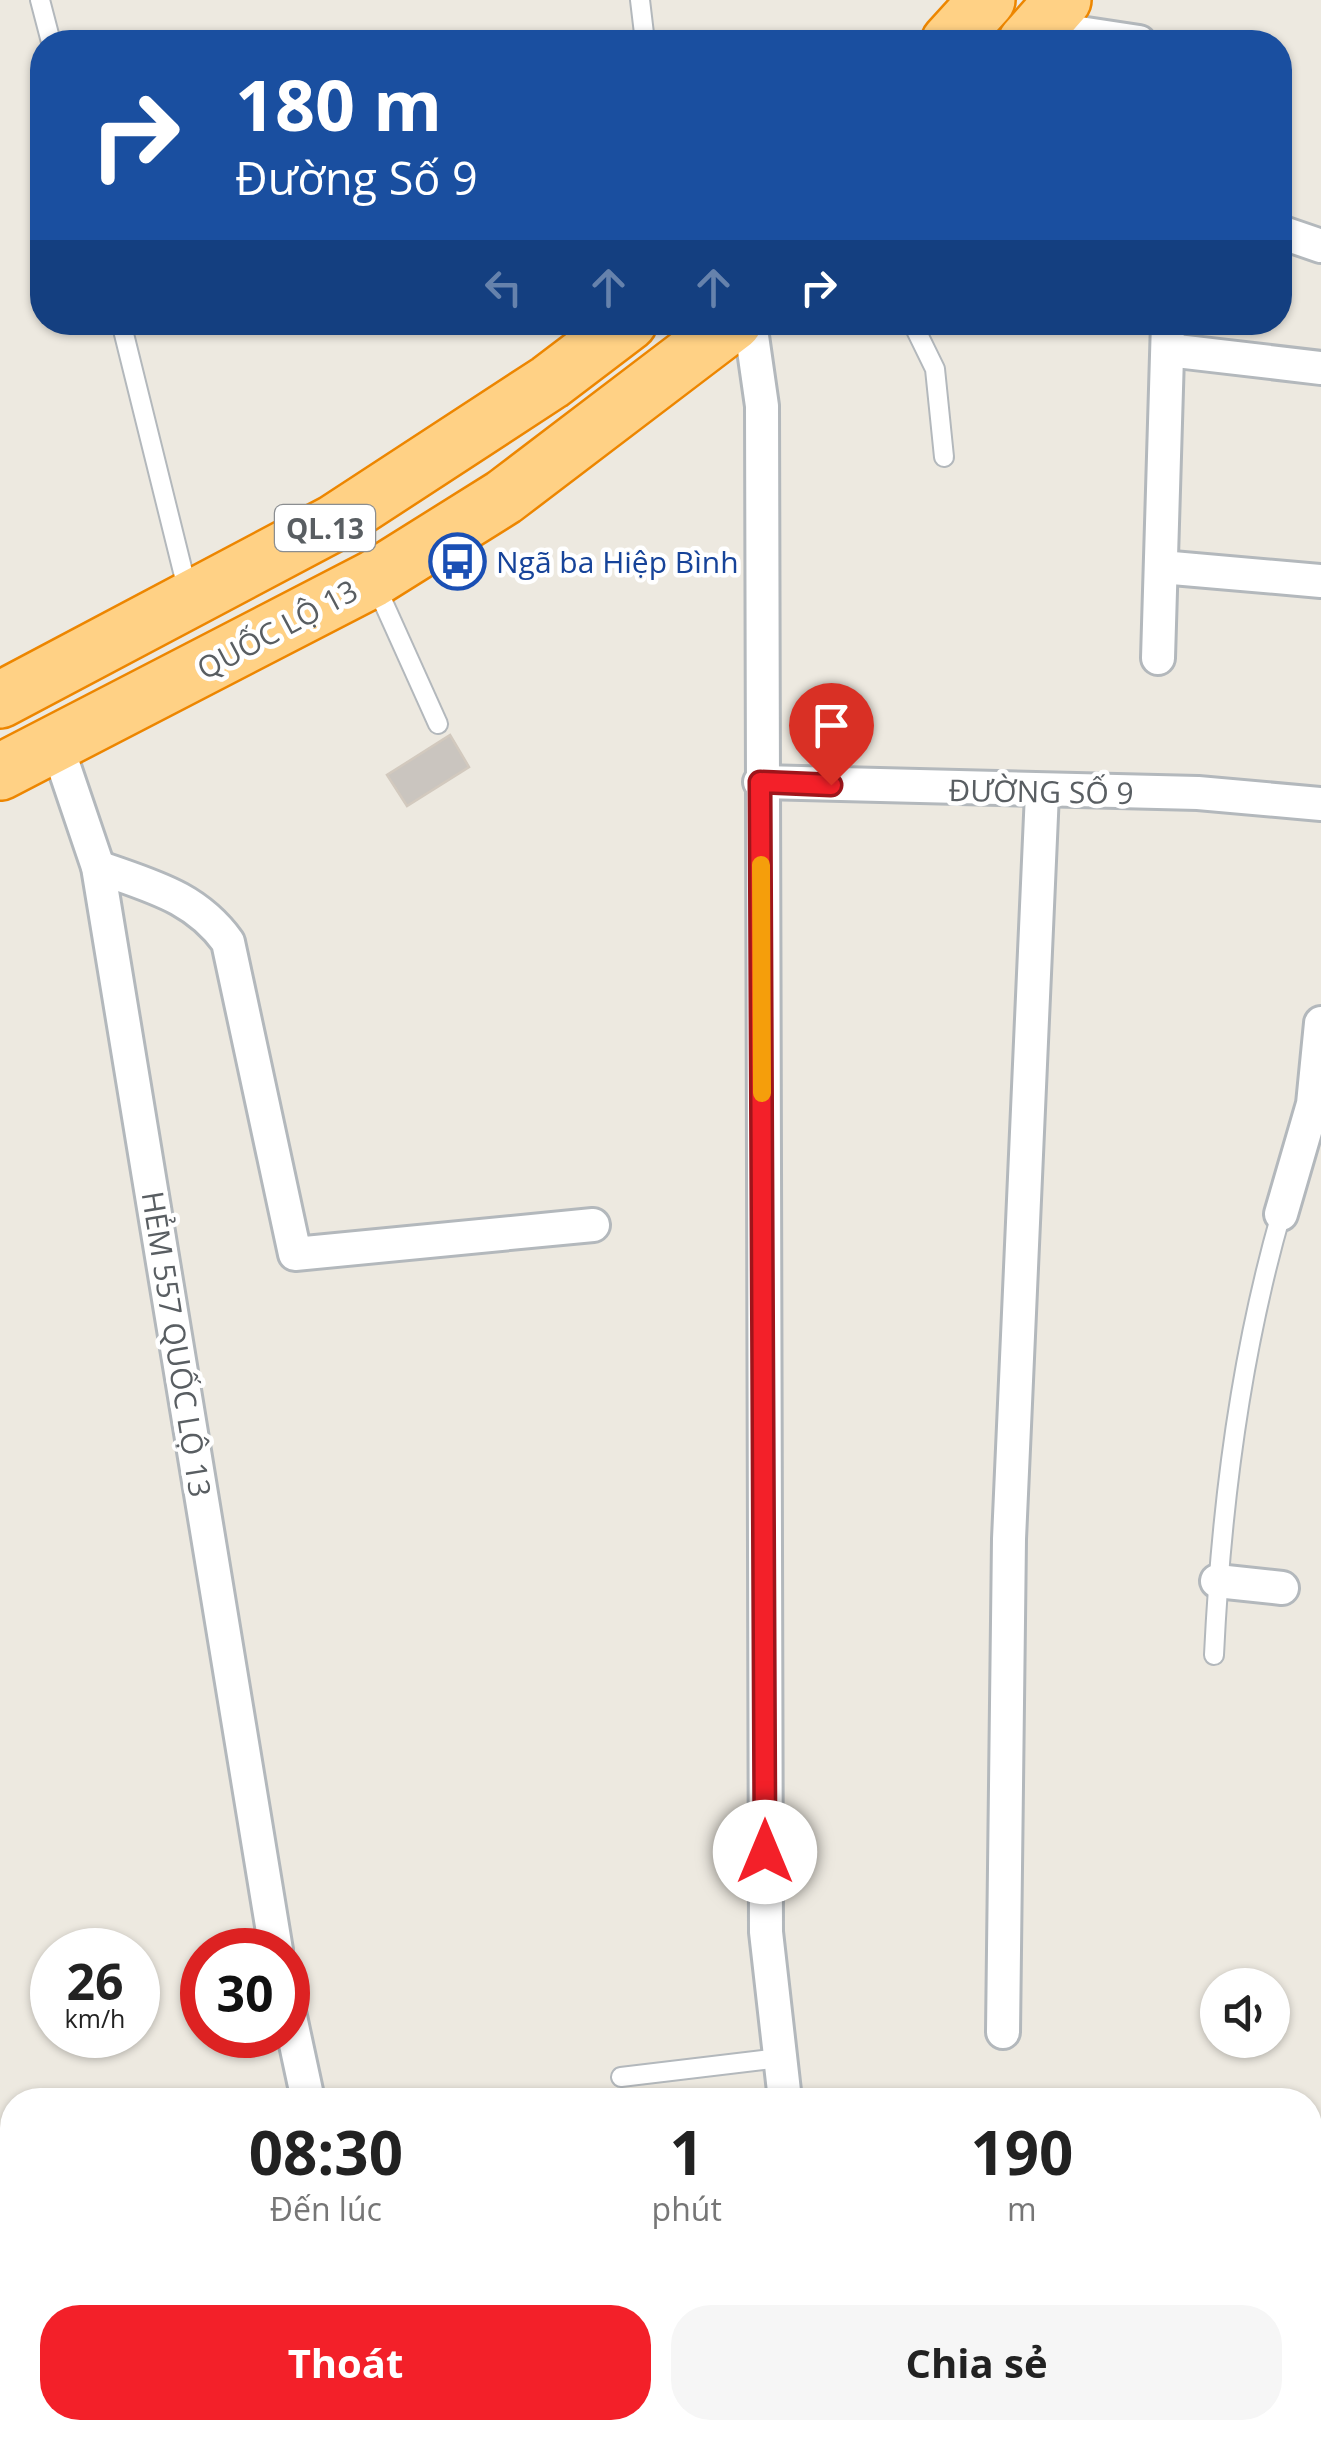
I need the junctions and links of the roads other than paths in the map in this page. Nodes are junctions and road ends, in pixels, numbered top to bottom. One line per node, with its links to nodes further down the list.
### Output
1 (40, 0): 5 (lane)
2 (640, 0): 6 (lane)
3 (986, 0): 7 (highway)
4 (1043, 23): 8 (street)
5 (48, 30)
6 (644, 30)
7 (960, 30)
8 (1078, 30)
9 (1292, 236): 10 (street)
10 (1321, 246)
11 (124, 335): 22 (lane)
12 (610, 335): 22 (highway, QL.13)
13 (717, 335): 20 (highway, QUỐC LỘ 13 / QL.13)
14 (752, 335): 28 (street)
15 (918, 335): 18 (lane)
16 (1168, 336): 17 (street); 19 (street)
17 (1321, 368)
18 (944, 457)
19 (1161, 567): 21 (street); 23 (street)
20 (373, 578): 25 (lane); 26 (highway, QUỐC LỘ 13 / QL.13)
21 (1321, 582)
22 (190, 602): 24 (highway, QL.13)
23 (1158, 658)
24 (0, 700)
25 (438, 724)
26 (56, 744): 27 (highway, QUỐC LỘ 13 / QL.13); 31 (street, HẺM 557 QUỐC LỘ 13)
27 (0, 772)
28 (760, 782): 29 (street, ĐƯỜNG SỐ 9); 41 (street)
29 (1042, 793): 30 (street, ĐƯỜNG SỐ 9); 39 (street)
30 (1321, 804)
31 (98, 867): 34 (street); 38 (street, HẺM 557 QUỐC LỘ 13)
32 (1321, 1024): 33 (street)
33 (1281, 1214): 35 (lane)
34 (593, 1225)
35 (1217, 1581): 36 (street); 37 (lane)
36 (1282, 1588)
37 (1214, 1654)
38 (272, 1928)
39 (1003, 2032)
40 (299, 2058): 43 (street)
41 (780, 2058): 42 (lane); 44 (street)
42 (620, 2077)
43 (305, 2088)
44 (784, 2088)

